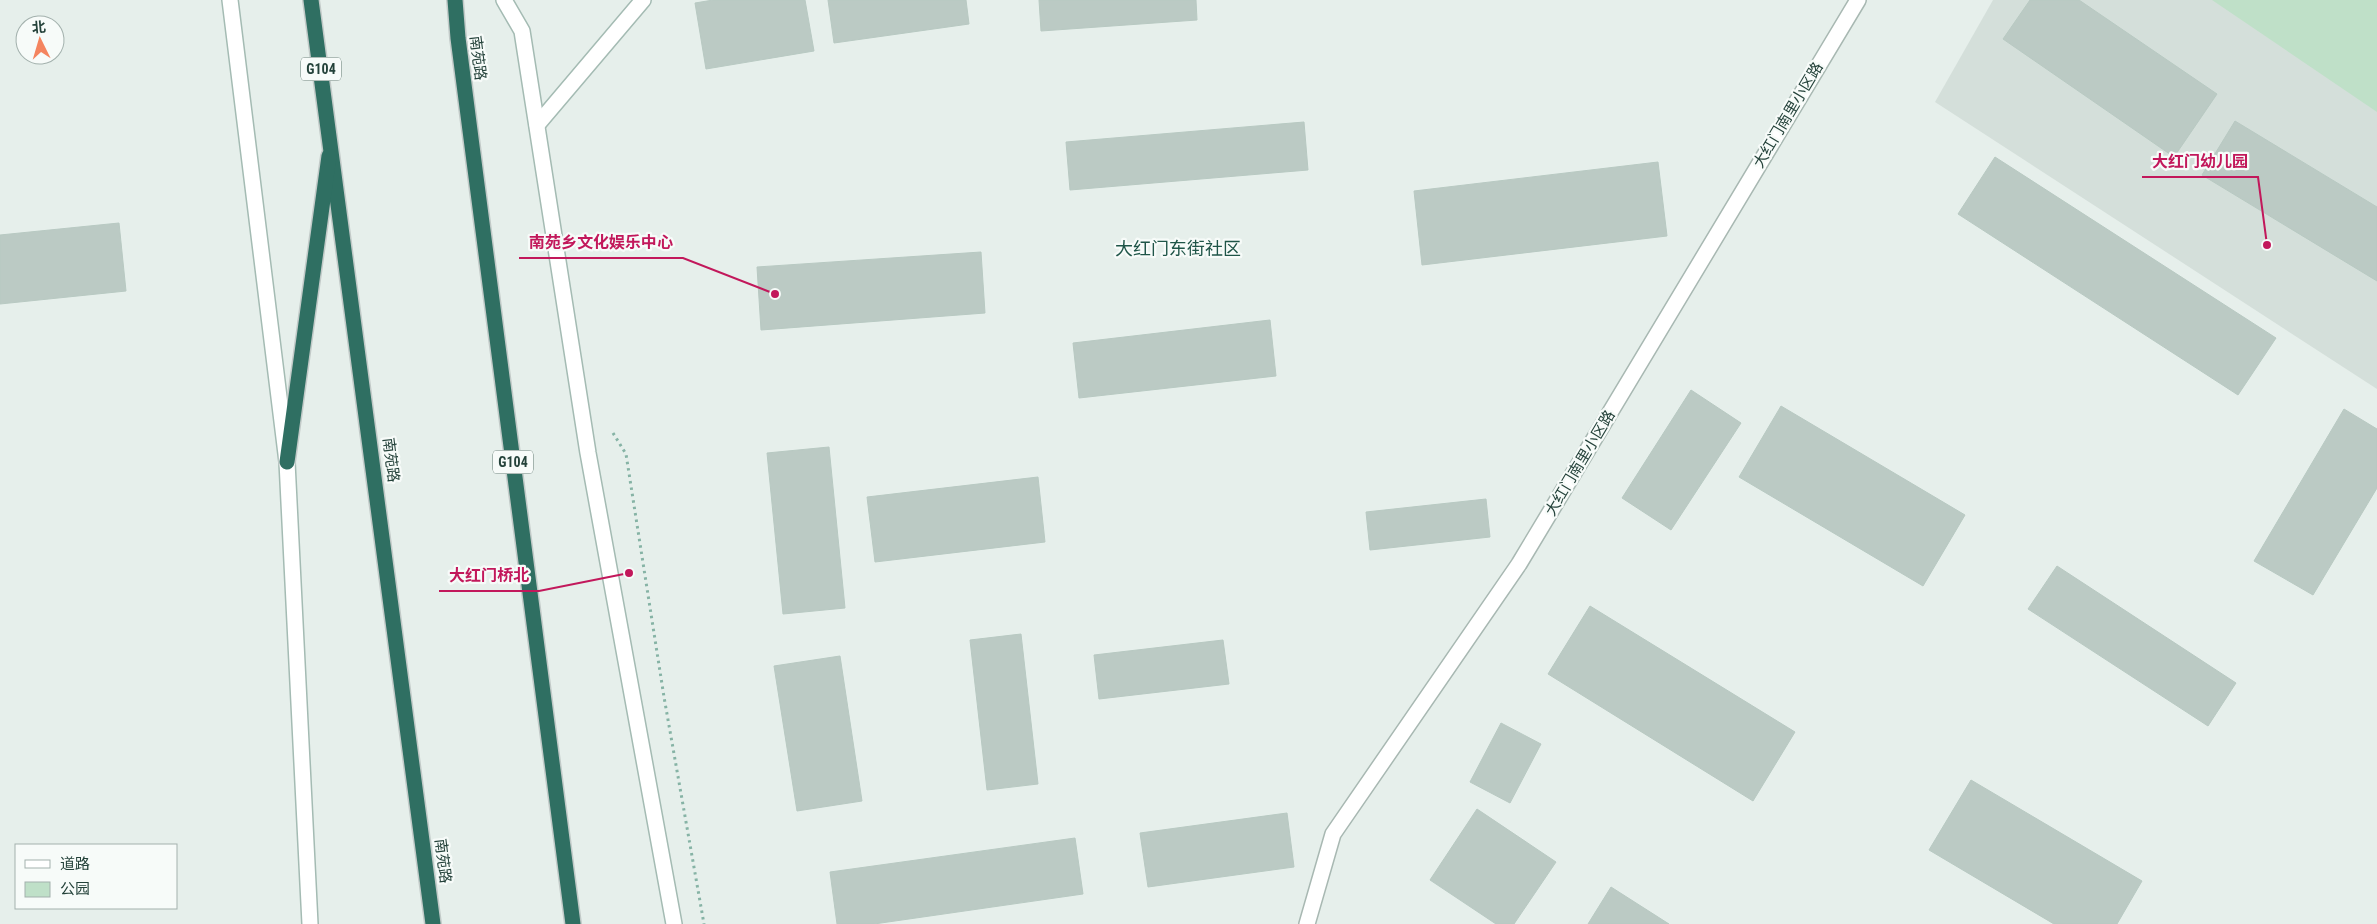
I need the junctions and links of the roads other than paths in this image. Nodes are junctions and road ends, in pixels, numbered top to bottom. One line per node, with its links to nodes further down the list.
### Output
1 (230, 0): 9 (street)
2 (312, 0): 8 (highway, 南苑路 / G104)
3 (455, 0): 12 (highway, 南苑路 / G104)
4 (504, 0): 7 (street)
5 (643, 0): 7 (street)
6 (1858, 0): 14 (street, 大红门南里小区路)
7 (537, 125): 13 (street)
8 (331, 138): 9 (highway); 11 (highway, 南苑路 / G104)
9 (286, 462): 10 (street)
10 (310, 924)
11 (434, 924)
12 (572, 924)
13 (674, 924)
14 (1307, 924)

